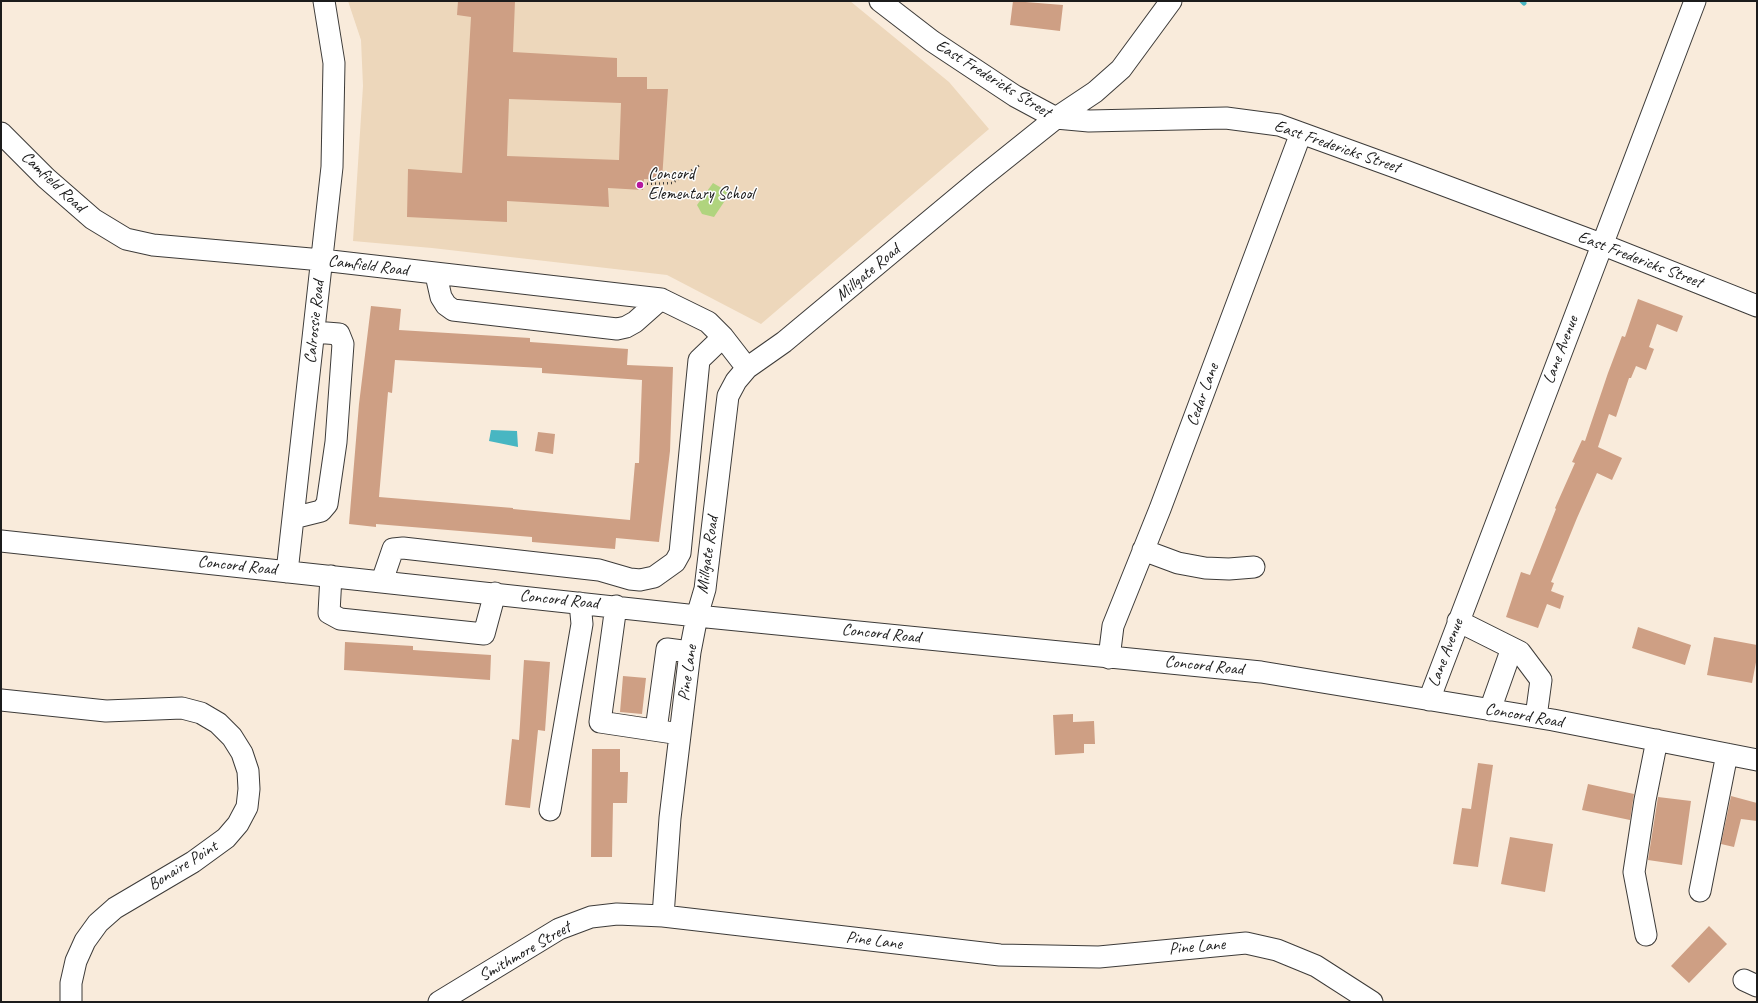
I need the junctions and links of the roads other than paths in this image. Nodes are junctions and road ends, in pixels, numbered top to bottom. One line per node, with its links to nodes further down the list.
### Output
1 (324, 1): 9 (street, Calrossie Road)
2 (880, 1): 5 (street, East Fredericks Street)
3 (1171, 1): 5 (street, Millgate Road)
4 (1695, 1): 8 (street, Lane Avenue)
5 (1056, 118): 7 (street, East Fredericks Street); 15 (street, Millgate Road)
6 (1, 133): 9 (street, Camfield Road)
7 (1301, 133): 8 (street, East Fredericks Street); 18 (street, Cedar Lane)
8 (1601, 244): 12 (street, East Fredericks Street); 28 (street, Lane Avenue)
9 (322, 260): 10 (street, Camfield Road); 13 (street, Calrossie Road)
10 (436, 275): 11 (street, Camfield Road); 11 (street)
11 (661, 299): 14 (street, Camfield Road)
12 (1757, 306)
13 (314, 332): 16 (street, Calrossie Road); 16 (street)
14 (723, 337): 15 (street, Camfield Road); 22 (street)
15 (747, 368): 27 (street, Millgate Road)
16 (293, 518): 20 (street, Calrossie Road)
17 (1, 541): 20 (street, Concord Road)
18 (1143, 550): 19 (street); 31 (street, Cedar Lane)
19 (1254, 567)
20 (287, 572): 21 (street, Concord Road)
21 (331, 576): 23 (street, Concord Road); 24 (street)
22 (630, 579): 23 (street); 26 (street)
23 (382, 581): 24 (street, Concord Road)
24 (495, 594): 25 (street, Concord Road)
25 (580, 603): 26 (street, Concord Road); 41 (street)
26 (622, 607): 27 (street, Concord Road); 36 (street)
27 (697, 616): 30 (street, Pine Lane); 31 (street, Concord Road)
28 (1458, 621): 29 (street); 33 (street, Lane Avenue)
29 (1512, 648): 34 (street); 35 (street)
30 (690, 652): 36 (street); 37 (street, Pine Lane)
31 (1109, 658): 33 (street, Concord Road)
32 (1, 700): 45 (street, Bonaire Point)
33 (1429, 700): 34 (street, Concord Road)
34 (1490, 710): 35 (street, Concord Road)
35 (1536, 717): 38 (street, Concord Road)
36 (656, 730): 37 (street)
37 (680, 734): 43 (street, Pine Lane)
38 (1657, 740): 39 (street, Concord Road); 44 (street)
39 (1727, 754): 40 (street, Concord Road); 42 (street)
40 (1757, 760)
41 (550, 810)
42 (1700, 891)
43 (664, 916): 46 (street, Smithmore Street); 47 (street, Pine Lane)
44 (1646, 935)
45 (71, 1002)
46 (439, 1002)
47 (1372, 1002)

